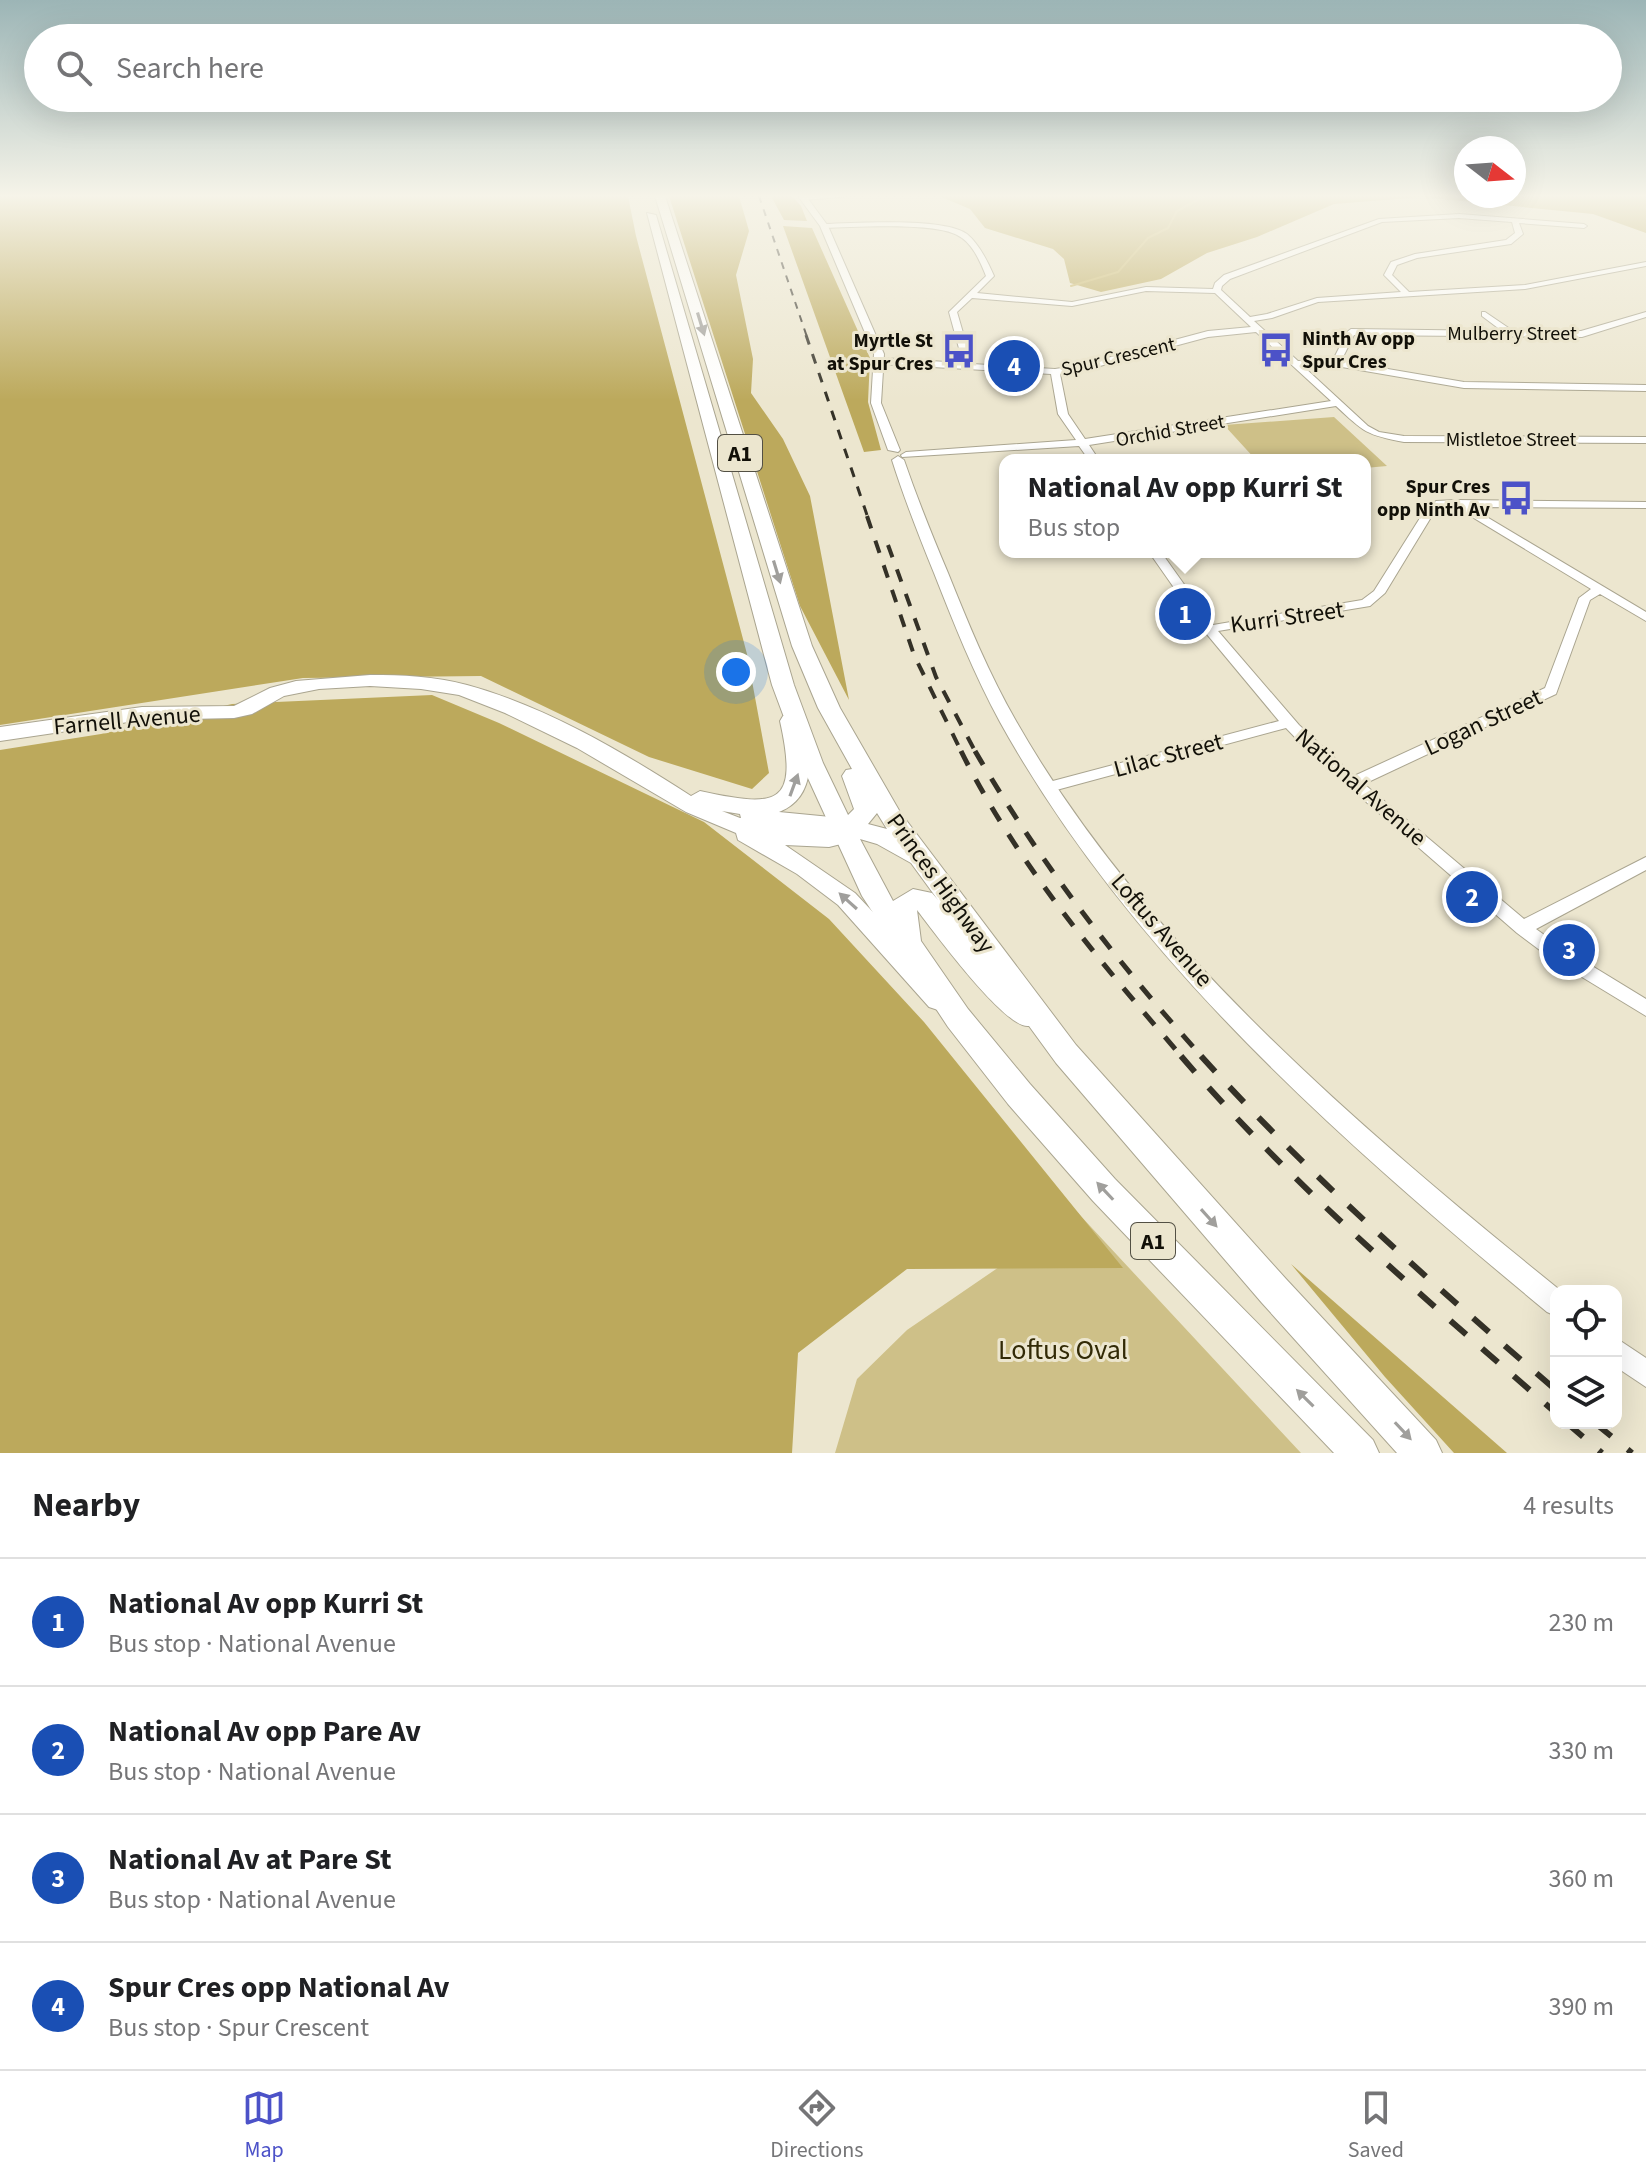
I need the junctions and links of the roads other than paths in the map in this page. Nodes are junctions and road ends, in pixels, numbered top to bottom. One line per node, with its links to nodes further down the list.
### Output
1 (665, 264): 35 (highway, Princes Highway / A1)
2 (681, 264): 36 (highway, Princes Highway / A1, one-way to 36)
3 (840, 264): 18 (street, Loftus Avenue)
4 (981, 264): 10 (street)
5 (1263, 264): 8 (street)
6 (1395, 264): 9 (street)
7 (1646, 264): 9 (street)
8 (1217, 291): 10 (street); 13 (street)
9 (1406, 293): 13 (street)
10 (971, 295): 21 (street)
11 (1646, 312): 17 (street, Mulberry Street)
12 (1485, 314): 17 (street)
13 (1246, 320): 15 (street)
14 (1392, 320): 16 (street)
15 (1258, 329): 20 (street); 22 (street, Spur Crescent)
16 (1405, 332): 17 (street, Mulberry Street); 19 (street, Mulberry Street)
17 (1511, 333)
18 (881, 361): 21 (street, Spur Crescent); 28 (street, Loftus Avenue)
19 (1336, 363): 20 (street); 23 (street)
20 (1297, 364): 24 (street)
21 (968, 366): 22 (street, Spur Crescent)
22 (1055, 372): 26 (street)
23 (1646, 388)
24 (1338, 403): 25 (street, Mistletoe Street); 26 (street, Orchid Street)
25 (1646, 440)
26 (1082, 443): 27 (street); 28 (street, Orchid Street)
27 (1090, 454)
28 (899, 455): 40 (street, Loftus Avenue)
29 (1456, 503): 30 (street); 32 (street); 34 (street, Kurri Street)
30 (1646, 505)
31 (1159, 558): 34 (street, National Avenue)
32 (1599, 590): 33 (street); 39 (street, Logan Street)
33 (1646, 617)
34 (1209, 629): 37 (street, National Avenue)
35 (783, 685): 41 (main road, one-way to 35); 42 (highway, Princes Highway / A1)
36 (829, 708): 42 (highway); 44 (highway, Princes Highway / A1)
37 (1288, 723): 39 (street, National Avenue); 40 (street, Lilac Street)
38 (0, 734): 41 (main road, Farnell Avenue)
39 (1354, 782): 45 (street, National Avenue)
40 (1049, 787): 50 (street, Loftus Avenue)
41 (704, 806): 42 (main road, Farnell Avenue); 48 (main road, one-way to 41)
42 (847, 829): 44 (highway); 46 (highway, Princes Highway / A1)
43 (1646, 863): 45 (street)
44 (929, 870): 49 (highway, Princes Highway / A1)
45 (1523, 928): 47 (street, National Avenue)
46 (912, 951): 48 (highway, Princes Highway / A1); 49 (highway)
47 (1646, 1008)
48 (958, 1018): 53 (highway, Princes Highway / A1, one-way to 48)
49 (1066, 1054): 54 (highway, Princes Highway / A1, one-way to 54)
50 (1550, 1298)
51 (1622, 1356): 52 (street)
52 (1646, 1374)
53 (1360, 1453)
54 (1423, 1453)

